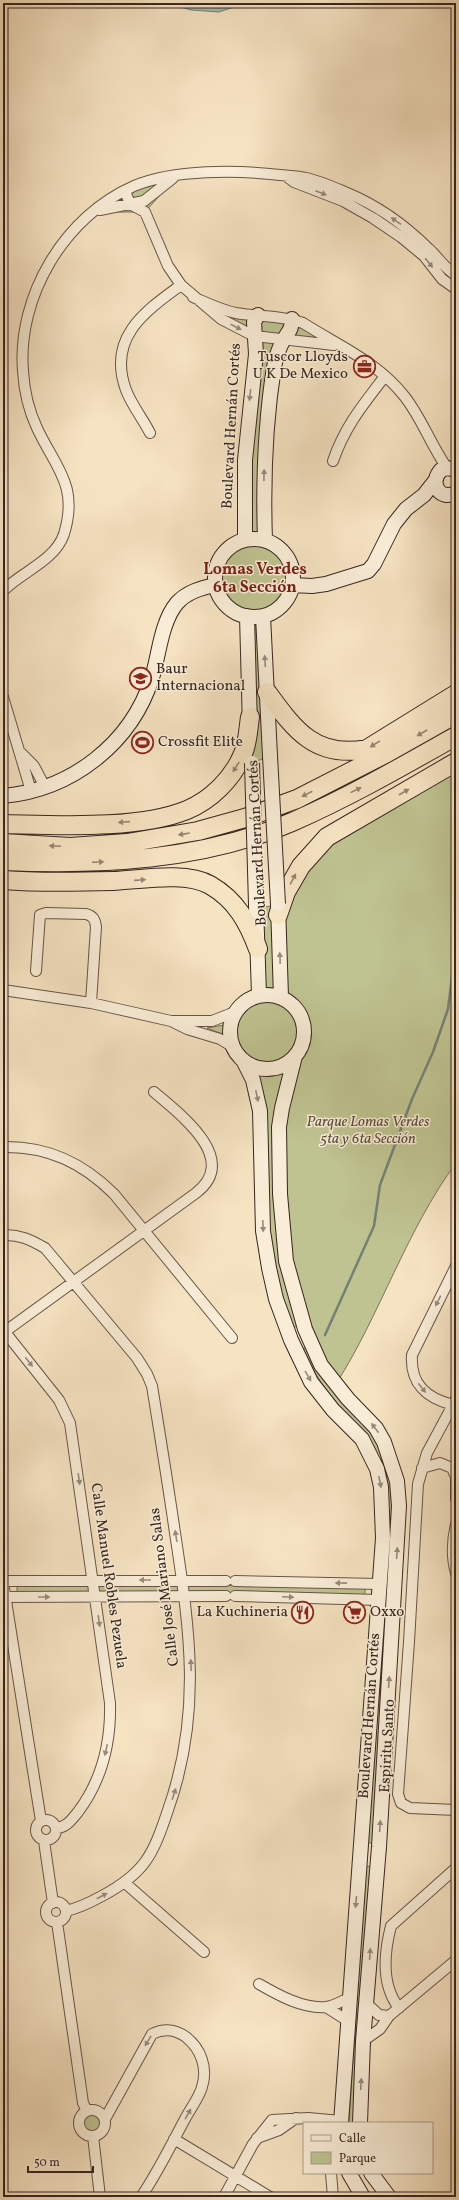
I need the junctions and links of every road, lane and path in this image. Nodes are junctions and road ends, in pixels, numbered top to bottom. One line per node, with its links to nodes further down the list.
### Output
1 (176, 176): 2 (street); 3 (street); 5 (street)
2 (286, 176): 9 (street, one-way to 2); 11 (street, one-way to 11)
3 (143, 183): 4 (street); 5 (street)
4 (125, 190): 6 (street); 7 (street)
5 (150, 196): 6 (street); 8 (street)
6 (130, 204): 7 (street); 8 (street)
7 (94, 212): 26 (street)
8 (145, 212): 10 (street)
9 (456, 275)
10 (180, 285): 12 (street); 19 (street)
11 (456, 289)
12 (193, 297): 13 (street); 15 (street, one-way to 15)
13 (258, 315): 14 (street); 15 (main road, Boulevard Hernán Cortés)
14 (292, 319): 16 (main road); 17 (street)
15 (254, 336): 16 (street); 22 (main road, Boulevard Hernán Cortés, one-way to 22)
16 (283, 340): 17 (street); 23 (main road, one-way to 16)
17 (338, 345): 18 (street)
18 (385, 376): 20 (street); 21 (street)
19 (150, 433)
20 (333, 461)
21 (447, 485): 25 (main road)
22 (245, 540): 23 (main road); 24 (main road)
23 (265, 540): 25 (main road)
24 (215, 585): 27 (main road); 36 (main road)
25 (292, 585): 28 (main road)
26 (3, 591)
27 (247, 616): 28 (main road); 33 (main road, Boulevard Hernán Cortés)
28 (263, 616): 29 (main road, Boulevard Hernán Cortés, one-way to 28)
29 (267, 692): 30 (highway, one-way to 29); 42 (main road, Boulevard Hernán Cortés, bridge)
30 (456, 694)
31 (3, 696): 36 (street)
32 (456, 714): 39 (highway, one-way to 39)
33 (250, 717): 38 (highway, one-way to 38); 43 (main road, Boulevard Hernán Cortés, bridge)
34 (456, 736): 40 (highway, one-way to 34)
35 (456, 762): 42 (highway, one-way to 35)
36 (38, 789): 37 (main road)
37 (3, 796)
38 (3, 824)
39 (3, 843)
40 (3, 861)
41 (3, 880): 43 (highway, one-way to 43)
42 (278, 910): 47 (main road, Boulevard Hernán Cortés, one-way to 42)
43 (258, 949): 46 (main road, Boulevard Hernán Cortés)
44 (36, 971): 48 (street)
45 (3, 990): 48 (street)
46 (259, 995): 47 (main road); 49 (main road)
47 (281, 997): 52 (main road)
48 (91, 1003): 50 (street)
49 (235, 1012): 50 (street); 51 (main road)
50 (201, 1027): 51 (street)
51 (233, 1047): 53 (main road)
52 (295, 1056): 53 (main road); 60 (main road, Boulevard Hernán Cortés)
53 (243, 1060): 62 (main road, Boulevard Hernán Cortés, one-way to 62)
54 (154, 1092): 56 (street)
55 (3, 1147): 56 (street)
56 (144, 1230): 59 (street); 63 (street)
57 (3, 1235): 59 (street, Calle José Mariano Salas)
58 (456, 1266): 66 (street, one-way to 66)
59 (74, 1281): 61 (street); 72 (street, Calle José Mariano Salas, one-way to 59)
60 (305, 1329): 62 (main road); 64 (main road, Boulevard Hernán Cortés)
61 (4, 1333): 71 (street, Calle Manuel Robles Pezuela, one-way to 71)
62 (289, 1335): 65 (main road, Boulevard Hernán Cortés)
63 (232, 1338)
64 (312, 1344): 65 (main road); 86 (main road, Boulevard Hernán Cortés, one-way to 64)
65 (295, 1350): 75 (main road, Boulevard Hernán Cortés, one-way to 75)
66 (454, 1402): 67 (street, Espiritu Santo)
67 (422, 1468): 68 (street); 81 (street, Espiritu Santo)
68 (456, 1499)
69 (456, 1524): 70 (street)
70 (456, 1574)
71 (93, 1580): 72 (street, one-way to 71); 73 (street); 78 (street, Calle Manuel Robles Pezuela)
72 (183, 1580): 74 (street); 76 (street, Calle José Mariano Salas)
73 (3, 1581): 77 (street)
74 (262, 1582): 75 (street, one-way to 74); 79 (street)
75 (380, 1584): 80 (main road, Boulevard Hernán Cortés)
76 (185, 1596): 78 (street); 79 (street); 90 (street, Calle José Mariano Salas, one-way to 76)
77 (5, 1597): 78 (street, one-way to 78); 82 (street)
78 (95, 1597): 83 (street, Calle Manuel Robles Pezuela, one-way to 83)
79 (262, 1597): 80 (street, one-way to 80)
80 (379, 1600): 85 (main road, Boulevard Hernán Cortés)
81 (456, 1810)
82 (41, 1821): 83 (street); 84 (street)
83 (57, 1828): 84 (street)
84 (44, 1841): 91 (street)
85 (361, 1845): 86 (main road); 87 (main road, Boulevard Hernán Cortés)
86 (379, 1848): 88 (main road, Boulevard Hernán Cortés)
87 (360, 1863): 88 (main road); 97 (main road, Boulevard Hernán Cortés, one-way to 97)
88 (377, 1865): 98 (main road, Boulevard Hernán Cortés, one-way to 88)
89 (456, 1868): 100 (street)
90 (125, 1884): 92 (street, Calle José Mariano Salas, one-way to 90); 94 (street)
91 (53, 1903): 92 (street); 93 (street)
92 (66, 1911): 93 (street)
93 (56, 1922): 104 (street)
94 (204, 1952)
95 (456, 1960): 100 (street)
96 (259, 1984): 99 (street)
97 (349, 1998): 99 (street); 102 (main road, Boulevard Hernán Cortés)
98 (366, 2003): 101 (street); 103 (main road, Boulevard Hernán Cortés)
99 (326, 2007): 102 (street)
100 (399, 2008): 101 (street)
101 (389, 2016): 103 (street)
102 (348, 2022): 106 (main road, Boulevard Hernán Cortés)
103 (363, 2041): 107 (main road, Boulevard Hernán Cortés, one-way to 103)
104 (87, 2111): 105 (street); 108 (street)
105 (105, 2119): 108 (street); 109 (street, one-way to 105)
106 (341, 2122): 113 (street)
107 (360, 2122)
108 (93, 2136): 114 (street)
109 (174, 2139): 113 (street); 115 (street)
110 (331, 2174): 118 (street)
111 (350, 2174): 119 (main road)
112 (372, 2174): 120 (main road)
113 (236, 2176): 116 (street); 117 (street)
114 (100, 2197)
115 (141, 2197)
116 (224, 2197)
117 (270, 2197)
118 (333, 2197)
119 (363, 2197)
120 (389, 2197)

